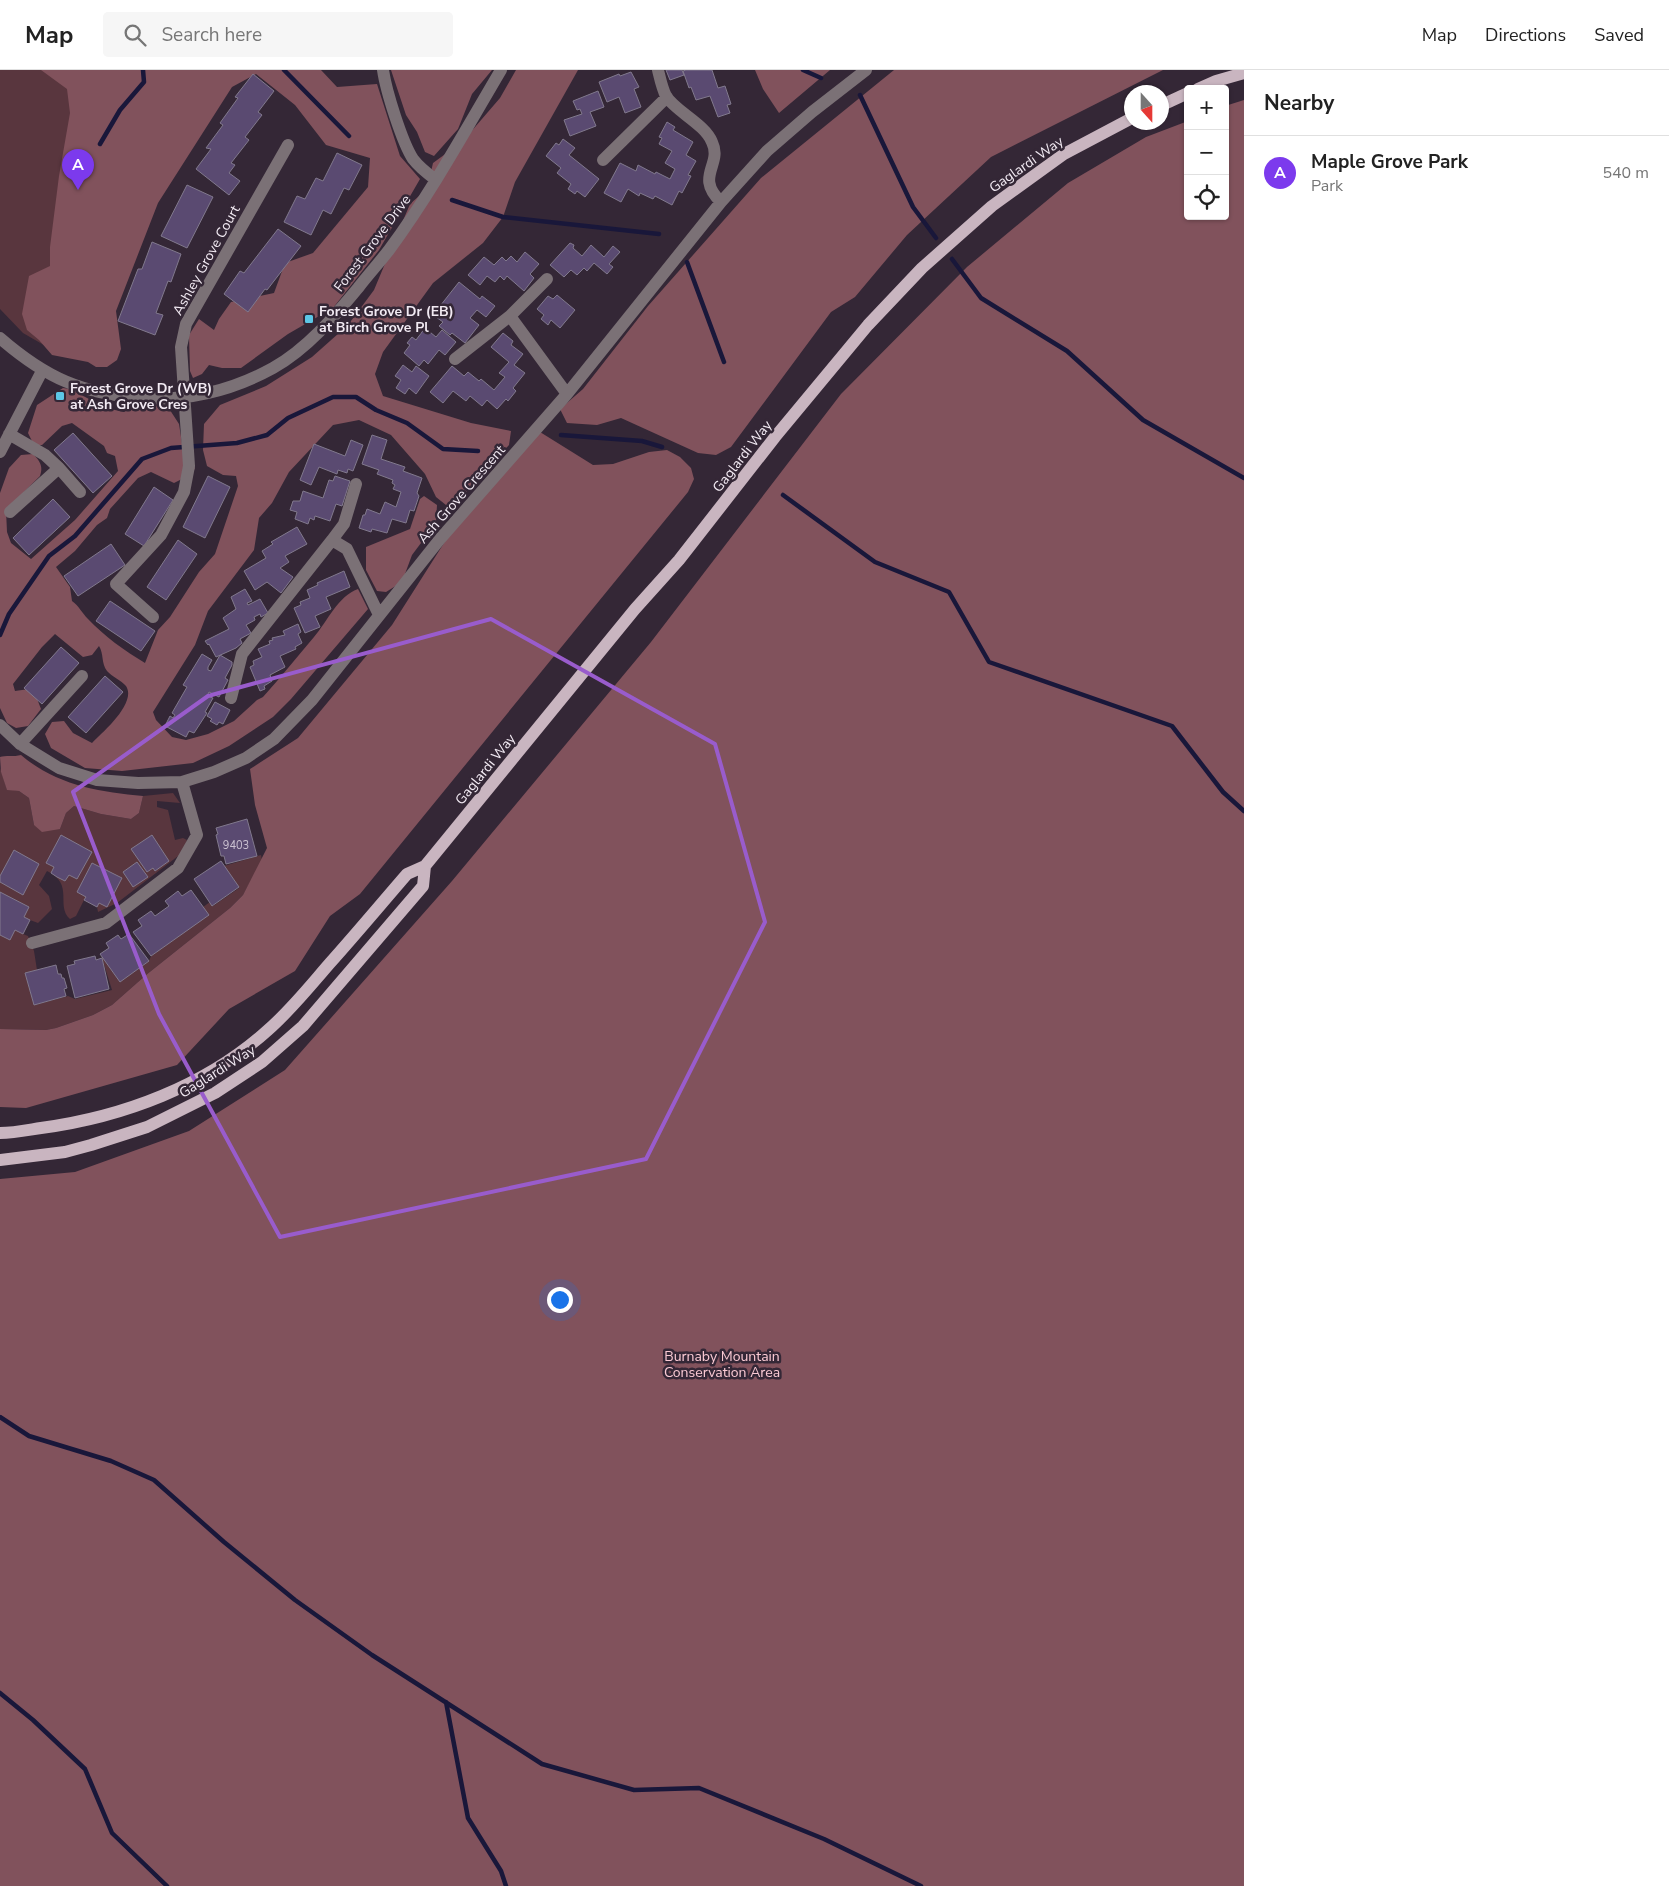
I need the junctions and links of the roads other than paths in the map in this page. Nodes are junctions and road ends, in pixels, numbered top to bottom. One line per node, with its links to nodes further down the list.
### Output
1 (382, 70): 13 (street)
2 (501, 70): 13 (street, Forest Grove Drive)
3 (658, 70): 8 (street)
4 (866, 70): 14 (street, Ash Grove Crescent)
5 (1244, 73): 6 (main road)
6 (1207, 85)
7 (1184, 95): 9 (main road)
8 (667, 96): 12 (street); 14 (street)
9 (1169, 102)
10 (1124, 122): 36 (main road, Gaglardi Way)
11 (288, 145): 21 (street, Ashley Grove Court)
12 (603, 160)
13 (436, 180): 21 (street, Forest Grove Drive)
14 (722, 202): 20 (street, Ash Grove Crescent)
15 (547, 279): 16 (street)
16 (510, 316): 18 (street); 20 (street)
17 (0, 338): 19 (street, Forest Grove Drive)
18 (455, 359)
19 (42, 371): 21 (street, Forest Grove Drive); 22 (street)
20 (567, 394): 29 (street, Ash Grove Crescent)
21 (184, 398): 30 (street, Ashley Grove Court)
22 (9, 434): 23 (street); 24 (street)
23 (0, 452)
24 (59, 468): 26 (street); 27 (street)
25 (356, 484): 28 (street)
26 (80, 492)
27 (10, 512)
28 (332, 540): 29 (street); 32 (street)
29 (379, 615): 35 (street, Ash Grove Crescent)
30 (153, 617)
31 (82, 676): 34 (street)
32 (231, 698)
33 (0, 725): 34 (street, Ash Grove Crescent)
34 (20, 744): 35 (street, Ash Grove Crescent)
35 (182, 782): 37 (street)
36 (425, 866): 38 (main road, Gaglardi Way); 39 (main road, Gaglardi Way)
37 (32, 943)
38 (0, 1133)
39 (0, 1160)

